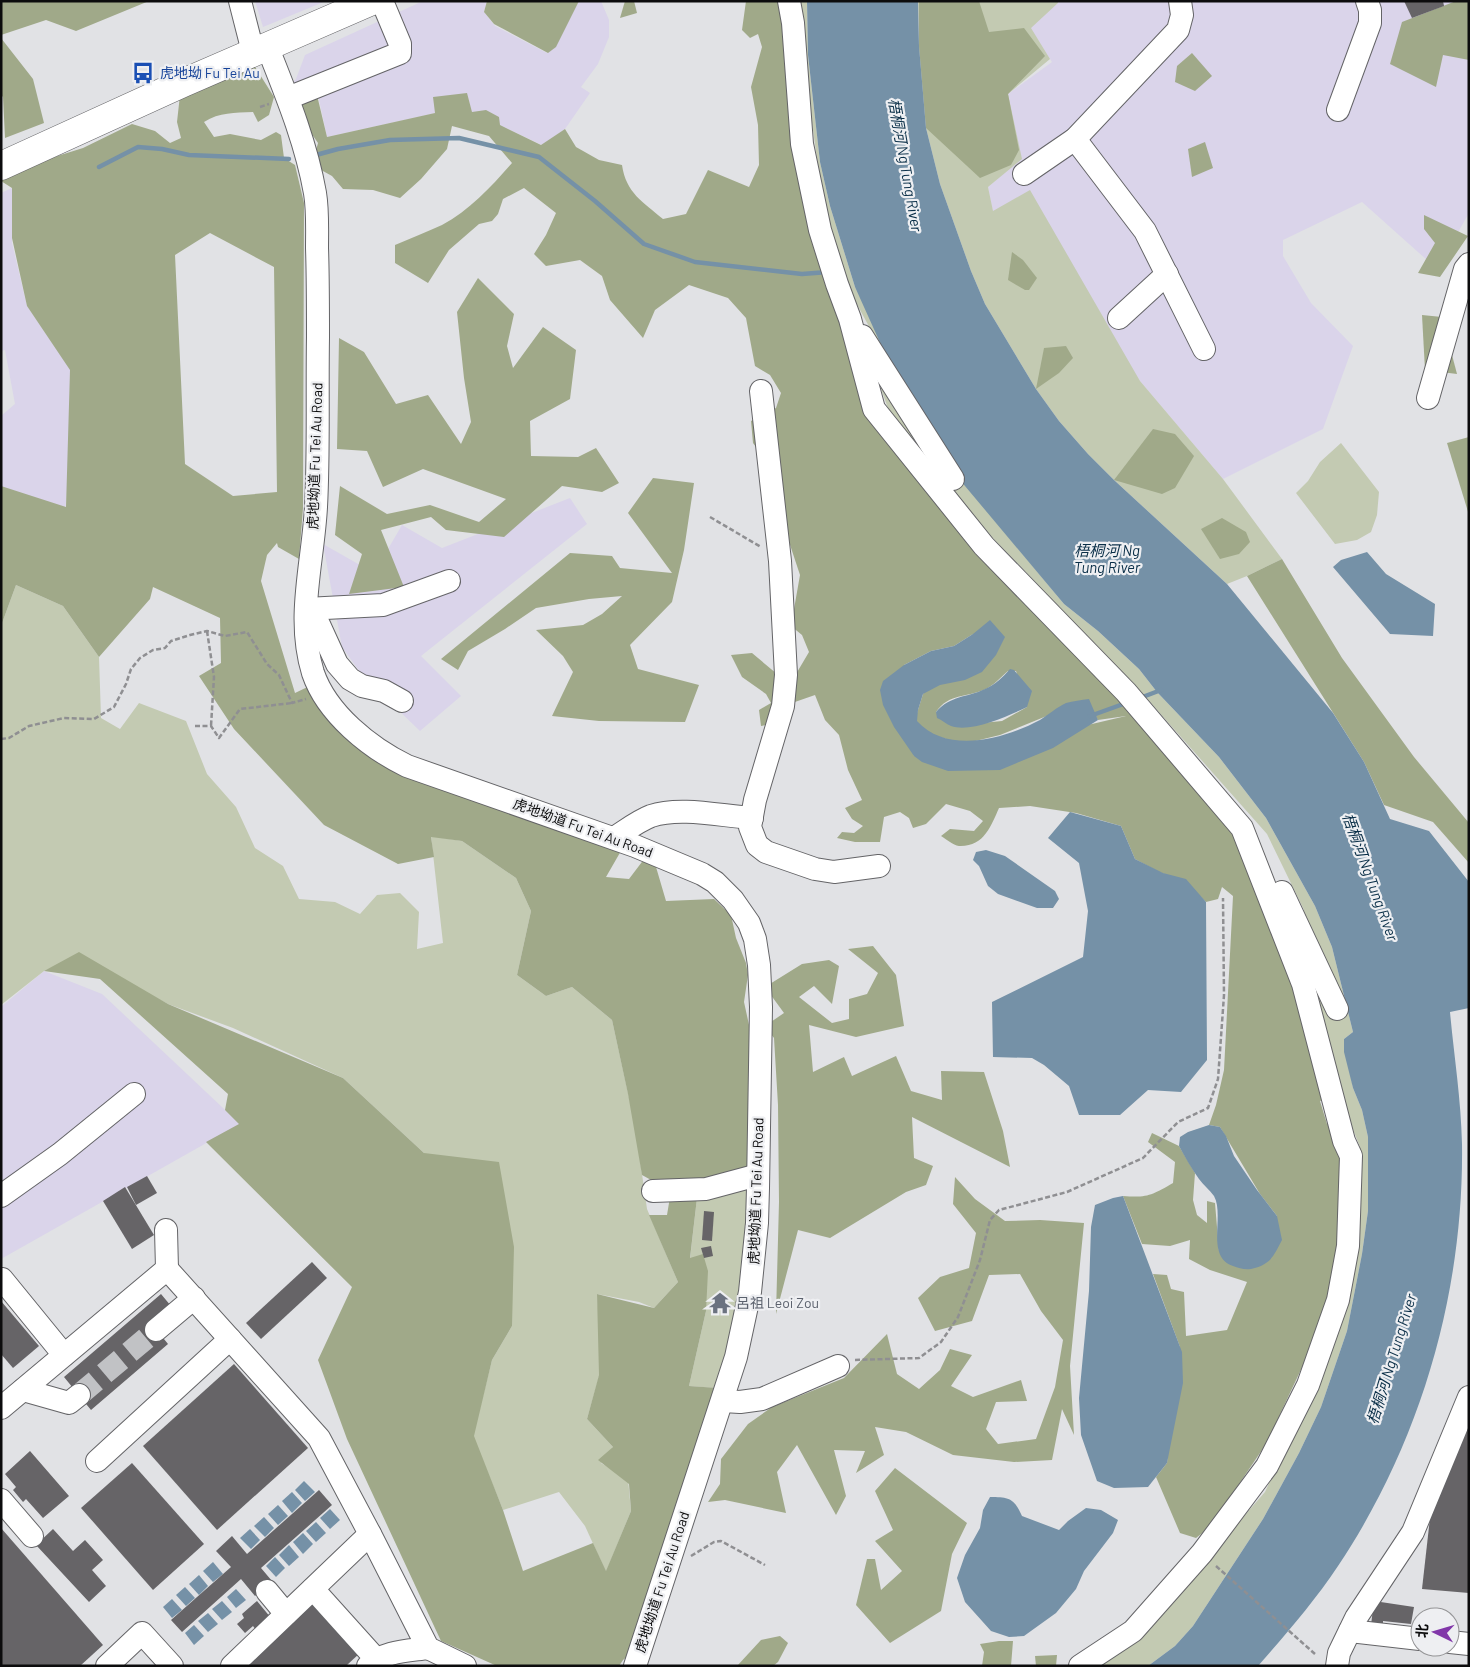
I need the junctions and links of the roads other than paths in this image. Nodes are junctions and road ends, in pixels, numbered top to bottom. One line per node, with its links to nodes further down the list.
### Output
1 (240, 1): 7 (street, 虎地坳道 Fu Tei Au Road)
2 (372, 1): 7 (main road)
3 (382, 1): 8 (street)
4 (789, 1): 16 (street)
5 (1180, 1): 10 (street)
6 (1367, 1): 9 (street)
7 (260, 49): 8 (street, 虎地坳道 Fu Tei Au Road); 11 (main road)
8 (288, 98): 22 (street, 虎地坳道 Fu Tei Au Road)
9 (1338, 110)
10 (1075, 139): 12 (street); 14 (street)
11 (6, 157)
12 (1024, 174)
13 (1469, 264): 19 (street)
14 (1167, 274): 15 (street); 17 (street)
15 (1119, 318)
16 (850, 319): 20 (street); 25 (street)
17 (1204, 349)
18 (761, 392): 24 (street)
19 (1428, 398)
20 (953, 478)
21 (449, 581): 22 (street)
22 (306, 610): 23 (street); 26 (street, 虎地坳道 Fu Tei Au Road)
23 (402, 701)
24 (752, 818): 26 (street); 27 (street)
25 (1243, 831): 28 (street); 63 (street)
26 (614, 838): 30 (street, 虎地坳道 Fu Tei Au Road)
27 (879, 866)
28 (1337, 1009)
29 (134, 1094): 32 (street)
30 (758, 1175): 31 (street); 44 (street, 虎地坳道 Fu Tei Au Road)
31 (654, 1191)
32 (1, 1196)
33 (166, 1230): 34 (street)
34 (167, 1269): 36 (street); 39 (street)
35 (2, 1279): 39 (street)
36 (194, 1298): 37 (street); 38 (street)
37 (156, 1330)
38 (230, 1340): 46 (street); 48 (street)
39 (64, 1355): 41 (street)
40 (838, 1366): 44 (street)
41 (23, 1390): 42 (street); 45 (street)
42 (79, 1395)
43 (1469, 1396): 54 (street)
44 (723, 1401): 62 (street, 虎地坳道 Fu Tei Au Road)
45 (1, 1408)
46 (97, 1461)
47 (1, 1500): 49 (street)
48 (370, 1534): 50 (street); 53 (street)
49 (32, 1536)
50 (313, 1589): 52 (street); 57 (street)
51 (267, 1592): 52 (street)
52 (286, 1614): 60 (street)
53 (410, 1616): 56 (street); 57 (street)
54 (1350, 1631): 55 (street); 64 (street)
55 (1410, 1638)
56 (428, 1648): 57 (street); 61 (street)
57 (380, 1659)
58 (107, 1666): 59 (street)
59 (172, 1666)
60 (232, 1666)
61 (465, 1666)
62 (635, 1666)
63 (1080, 1666)
64 (1337, 1666)

